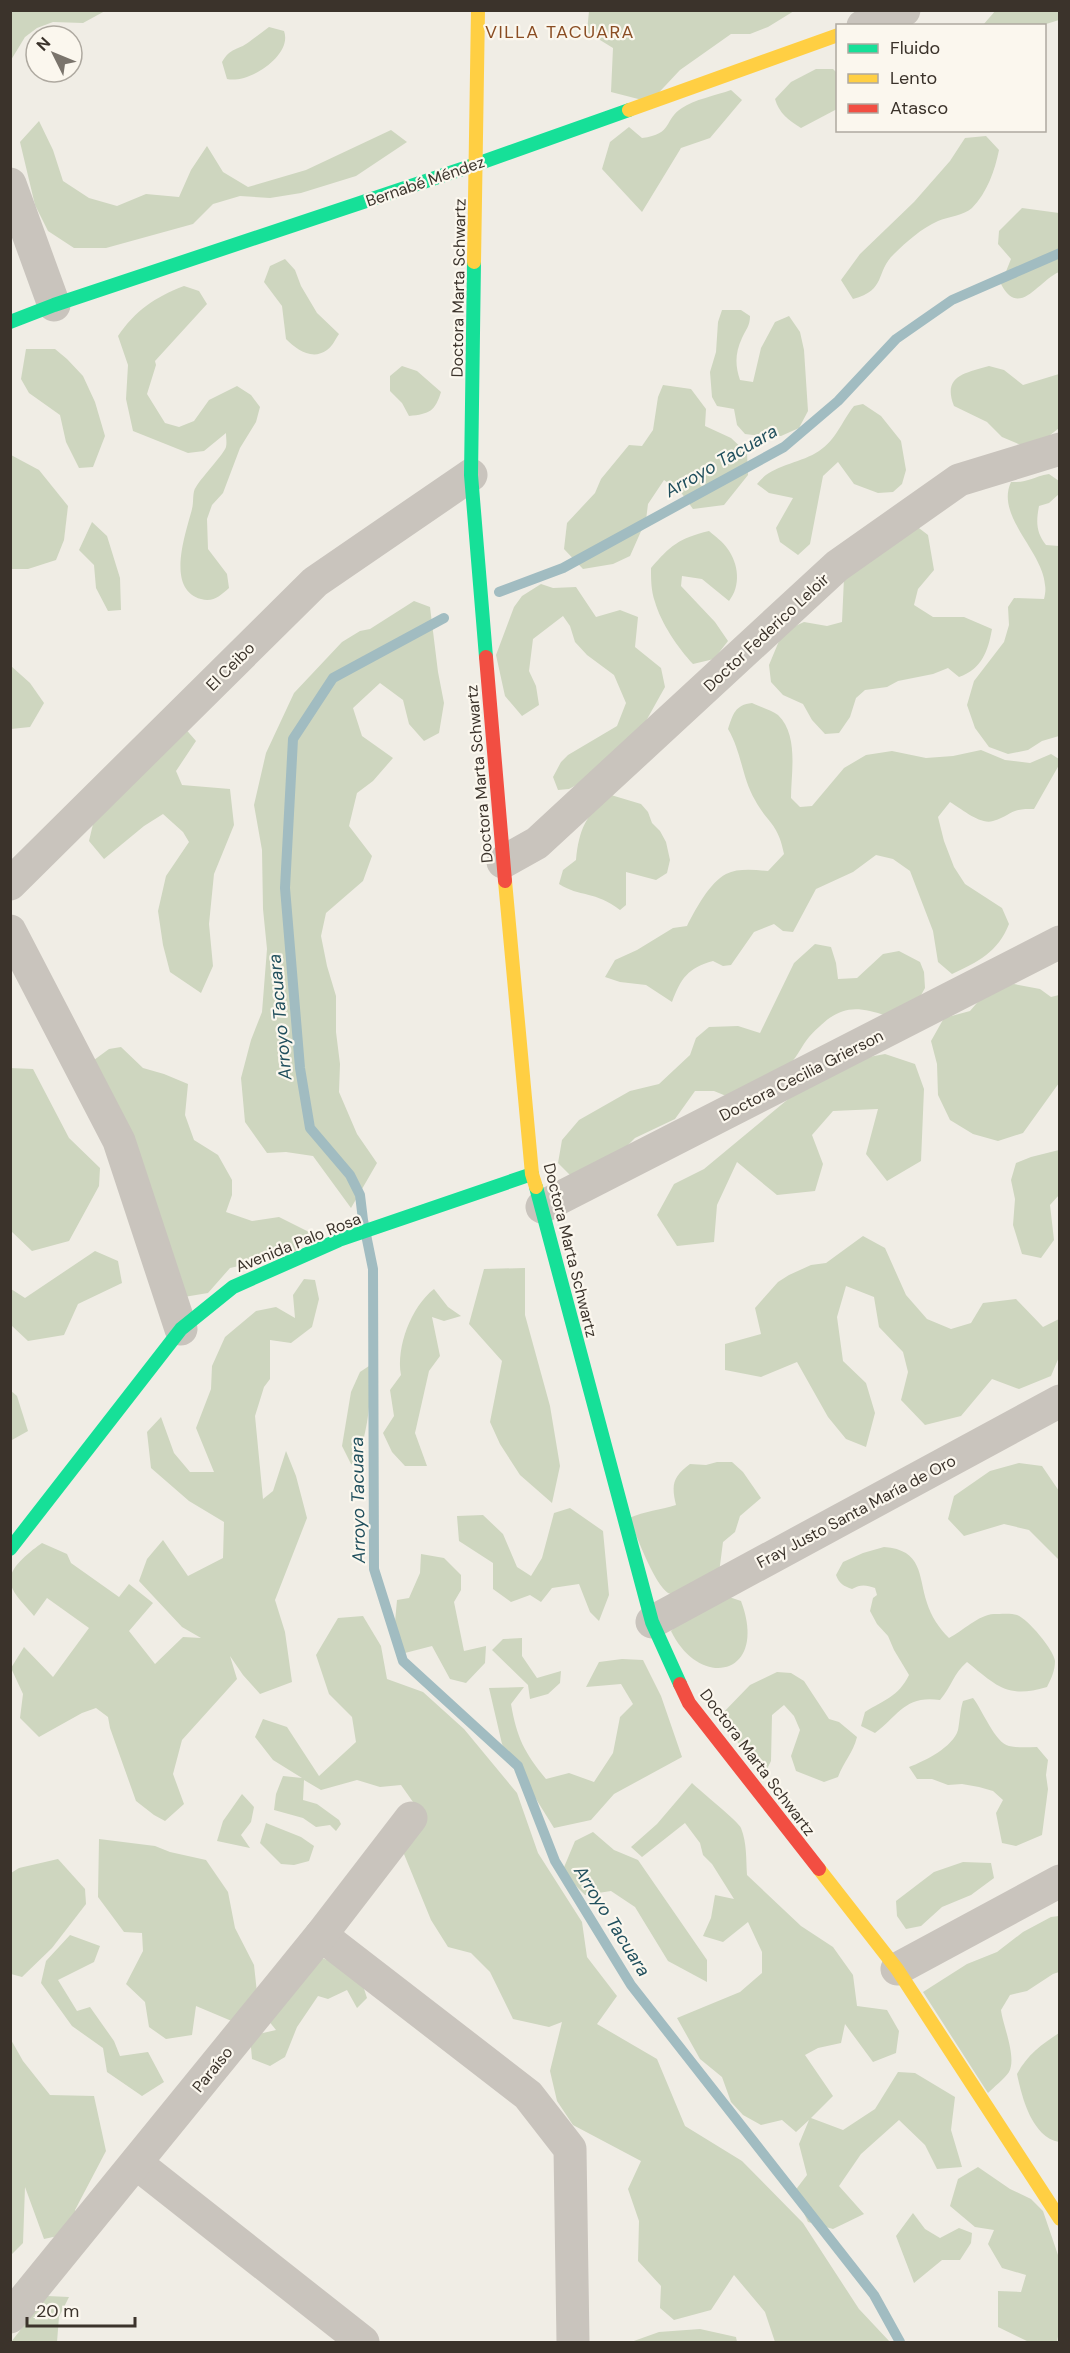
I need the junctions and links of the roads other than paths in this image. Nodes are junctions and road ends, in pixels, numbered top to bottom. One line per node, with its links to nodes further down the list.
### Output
1 (478, 10): 5 (street, Doctora Marta Schwartz)
2 (904, 10): 3 (street)
3 (868, 24)
4 (836, 34): 5 (street, Bernabé Méndez)
5 (477, 164): 7 (street, Bernabé Méndez); 10 (street, Doctora Marta Schwartz)
6 (10, 184): 7 (street)
7 (54, 305): 8 (street, Bernabé Méndez)
8 (10, 322)
9 (1059, 449): 11 (street, Doctor Federico Leloir)
10 (471, 475): 11 (street, Doctora Marta Schwartz); 12 (street, El Ceibo)
11 (503, 861): 15 (street, Doctora Marta Schwartz)
12 (10, 884)
13 (10, 931): 17 (street)
14 (1059, 942): 16 (street, Doctora Cecilia Grierson)
15 (532, 1174): 16 (street, Doctora Marta Schwartz); 17 (street, Avenida Palo Rosa)
16 (542, 1207): 20 (street, Doctora Marta Schwartz)
17 (180, 1329): 19 (street, Avenida Palo Rosa)
18 (1059, 1401): 20 (street, Fray Justo Santa María de Oro)
19 (10, 1549)
20 (651, 1622): 24 (street, Doctora Marta Schwartz)
21 (411, 1818): 23 (street, Paraíso)
22 (1059, 1881): 24 (street)
23 (321, 1935): 25 (street, Paraíso); 29 (street)
24 (897, 1969): 26 (street, Doctora Marta Schwartz)
25 (136, 2163): 27 (street, Paraíso); 28 (street)
26 (1059, 2219)
27 (10, 2317)
28 (363, 2343)
29 (573, 2343)

